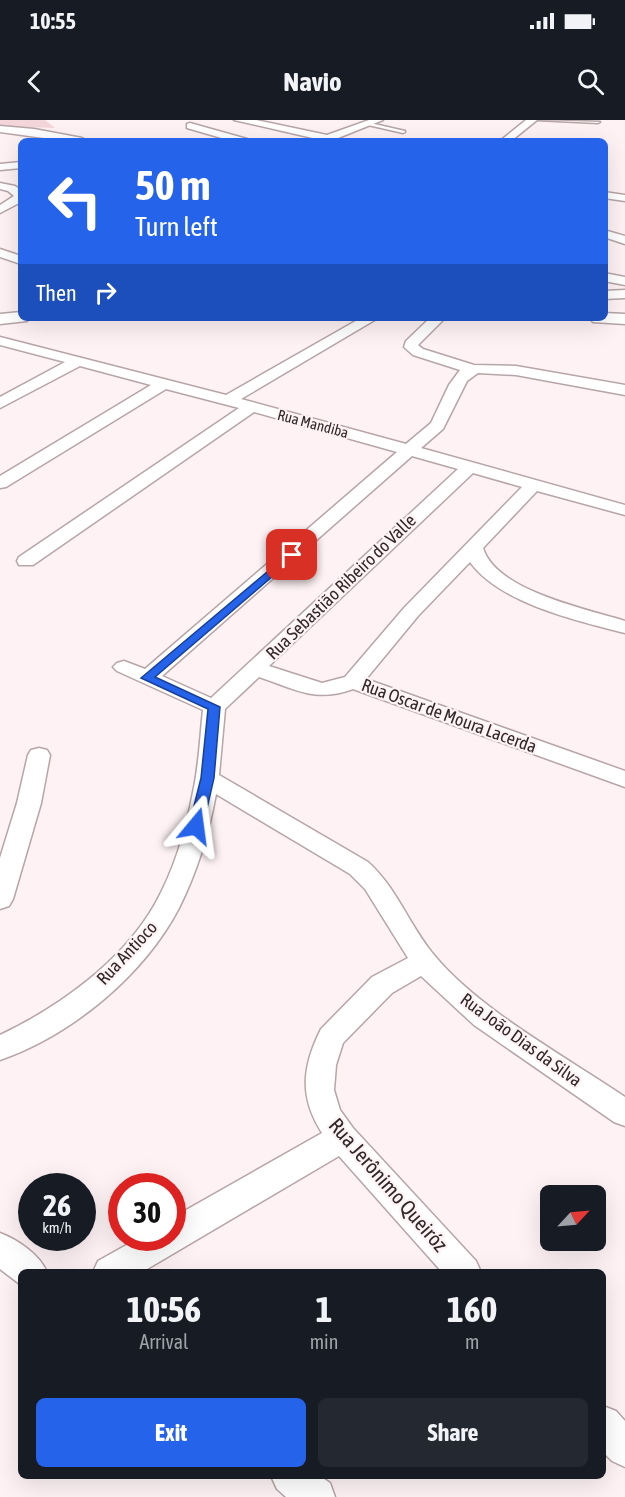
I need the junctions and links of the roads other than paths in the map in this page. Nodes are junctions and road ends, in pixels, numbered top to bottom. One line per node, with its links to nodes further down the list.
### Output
1 (239, 120): 7 (street)
2 (532, 120): 18 (street)
3 (538, 120): 6 (lane)
4 (312, 122): 10 (street)
5 (374, 122): 12 (lane); 17 (street)
6 (598, 122)
7 (265, 125): 10 (street); 15 (street)
8 (190, 126): 15 (street)
9 (0, 129): 11 (street)
10 (291, 129): 16 (street)
11 (34, 132): 13 (street); 14 (street)
12 (403, 132)
13 (66, 138)
14 (84, 138)
15 (230, 138)
16 (322, 138)
17 (334, 138)
18 (509, 138)
19 (18, 165): 20 (street)
20 (0, 167)
21 (0, 186): 22 (street)
22 (18, 193)
23 (608, 196): 24 (street)
24 (625, 198)
25 (18, 199): 26 (street)
26 (0, 210)
27 (608, 234): 28 (street)
28 (625, 240)
29 (0, 253): 30 (street)
30 (18, 259)
31 (625, 294): 32 (street)
32 (608, 295)
33 (18, 317): 36 (street)
34 (608, 318): 35 (street)
35 (625, 319)
36 (0, 320)
37 (366, 321): 44 (street)
38 (435, 321): 41 (street)
39 (0, 340): 40 (street, Rua Mandiba)
40 (78, 361): 42 (street, Rua Mandiba); 45 (street)
41 (471, 369): 43 (street); 47 (street)
42 (165, 384): 44 (street, Rua Mandiba); 49 (street)
43 (625, 390)
44 (228, 400): 46 (street, Rua Mandiba)
45 (0, 403)
46 (251, 407): 47 (street, Rua Mandiba); 53 (street)
47 (411, 451): 48 (street, Rua Mandiba); 57 (street)
48 (469, 468): 50 (street, Rua Mandiba); 56 (street, Rua Sebastião Ribeiro do Valle)
49 (0, 483)
50 (533, 485): 51 (street, Rua Mandiba); 52 (street, Rua Oscar de Moura Lacerda)
51 (625, 510)
52 (473, 546): 54 (street); 58 (street, Rua Oscar de Moura Lacerda)
53 (26, 561)
54 (625, 627)
55 (124, 667): 57 (street)
56 (256, 669): 58 (street); 59 (street, Rua Sebastião Ribeiro do Valle)
57 (147, 678): 59 (street)
58 (353, 682): 62 (street, Rua Oscar de Moura Lacerda)
59 (214, 707): 61 (street, Rua Antioco)
60 (39, 755): 63 (street)
61 (207, 778): 64 (street, Rua João Dias da Silva); 65 (street, Rua Antioco)
62 (625, 779)
63 (0, 899)
64 (424, 962): 66 (street, Rua João Dias da Silva); 67 (street, Rua Jerônimo Queiróz)
65 (0, 1048)
66 (625, 1113)
67 (342, 1138): 68 (street); 73 (street, Rua Jerônimo Queiróz)
68 (186, 1228)
69 (0, 1249): 71 (street)
70 (147, 1251): 72 (street)
71 (26, 1269)
72 (115, 1269)
73 (461, 1269)
74 (606, 1427): 75 (street)
75 (625, 1448)
76 (294, 1479): 77 (street)
77 (316, 1497)

